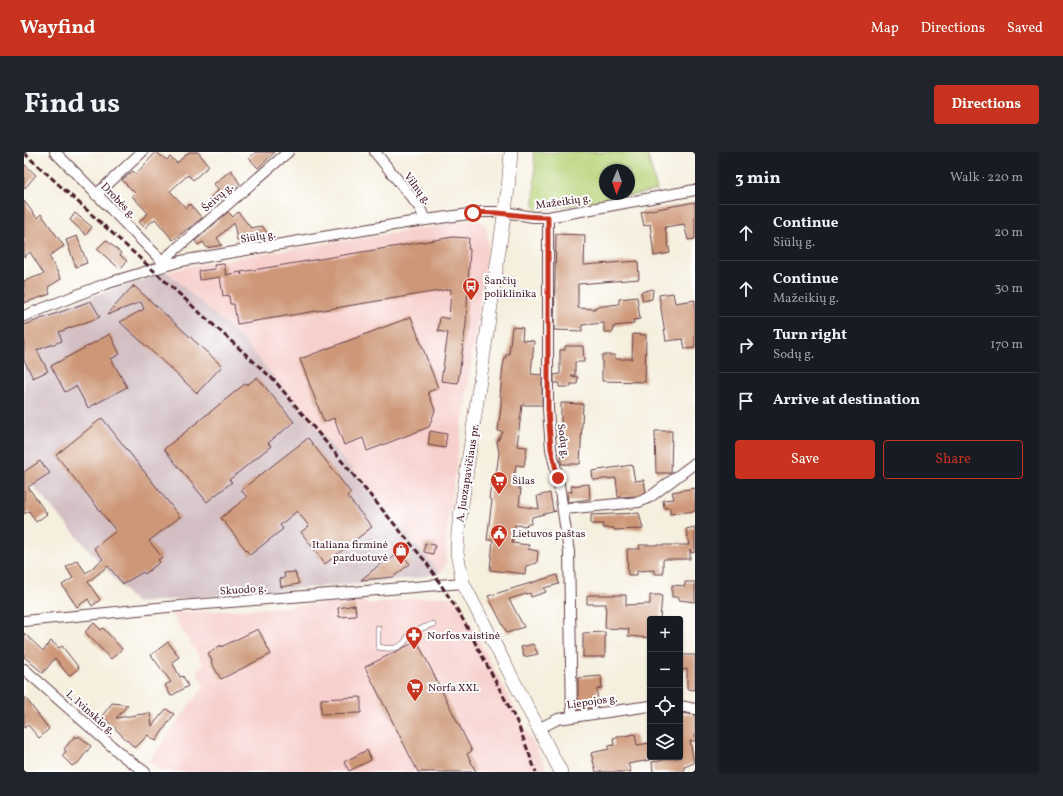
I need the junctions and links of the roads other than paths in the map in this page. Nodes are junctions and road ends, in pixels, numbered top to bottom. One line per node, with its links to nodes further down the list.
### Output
1 (55, 152): 7 (street, Drobės g.)
2 (142, 152): 7 (street)
3 (288, 152): 11 (street, Šeivų g.)
4 (375, 152): 10 (street, Vilnų g.)
5 (511, 152): 8 (main road, A. Juozapavičiaus pr.)
6 (695, 190): 9 (street, Mažeikių g.)
7 (96, 195): 11 (street, Drobės g.)
8 (504, 212): 9 (street, Mažeikių g.); 10 (street, Siūlų g.); 15 (main road, A. Juozapavičiaus pr.)
9 (548, 217): 14 (street, Sodų g.)
10 (425, 220): 11 (street, Siūlų g.)
11 (162, 264): 12 (street, Siūlų g.)
12 (24, 316)
13 (695, 463): 14 (street)
14 (564, 509): 23 (street, Sodų g.)
15 (463, 583): 16 (street, Skuodo g.); 24 (main road, A. Juozapavičiaus pr.)
16 (24, 621)
17 (433, 624): 18 (lane)
18 (378, 628)
19 (24, 669): 25 (street, L. Ivinskio g.)
20 (647, 706): 23 (street, Liepojos g.)
21 (683, 706): 22 (street)
22 (695, 708)
23 (572, 716): 24 (street, Liepojos g.)
24 (540, 728): 26 (main road, A. Juozapavičiaus pr.)
25 (145, 772)
26 (561, 772)

